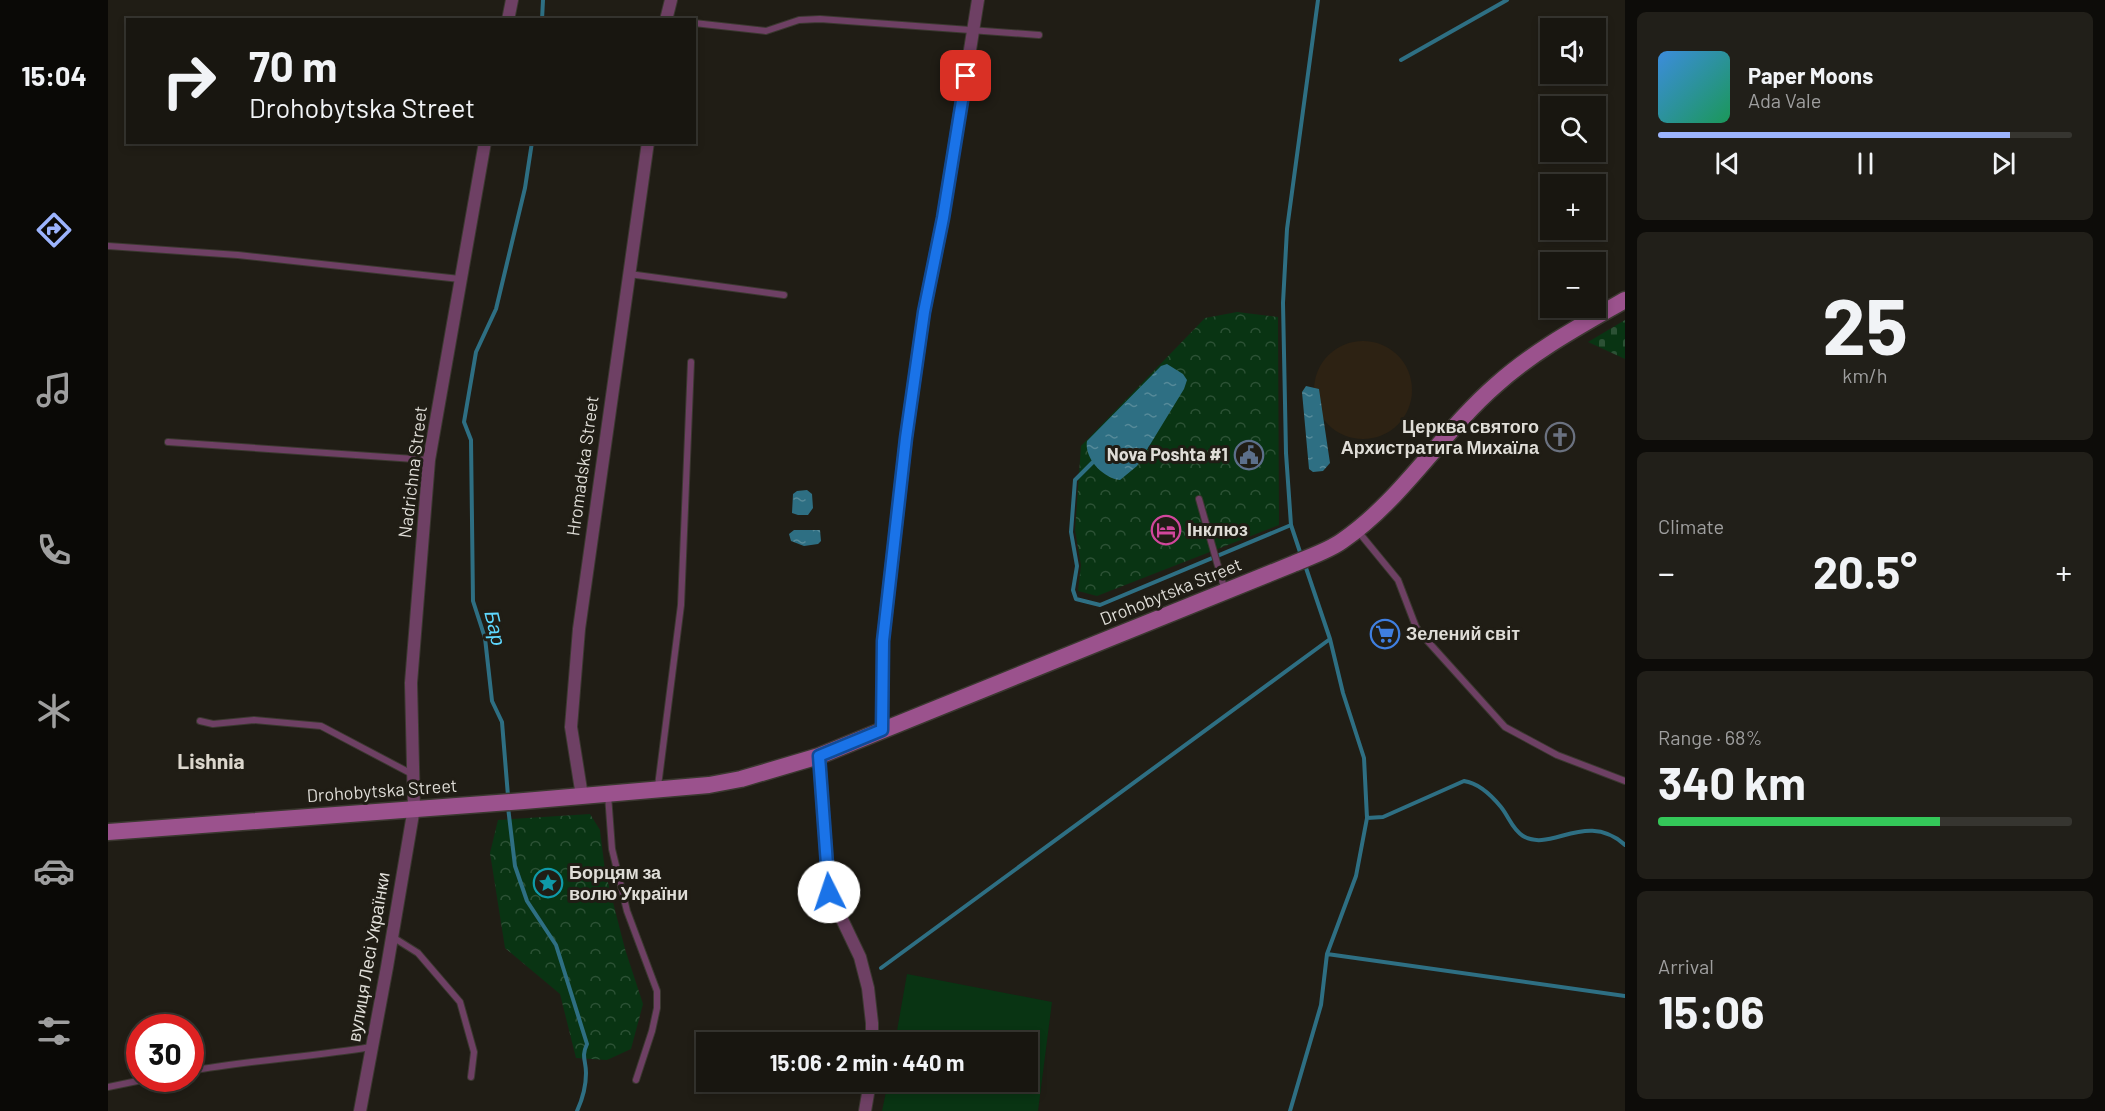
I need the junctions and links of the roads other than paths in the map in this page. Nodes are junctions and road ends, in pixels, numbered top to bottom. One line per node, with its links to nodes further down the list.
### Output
1 (512, 0): 4 (street)
2 (671, 0): 5 (street)
3 (978, 0): 7 (street)
4 (508, 18)
5 (667, 18)
6 (696, 23): 7 (lane)
7 (974, 28): 8 (lane); 23 (street)
8 (1039, 35)
9 (485, 144): 13 (street, Nadrichna Street)
10 (648, 144): 12 (street, Hromadska Street)
11 (108, 246): 13 (lane)
12 (628, 274): 14 (lane); 29 (street, Hromadska Street)
13 (460, 279): 18 (street, Nadrichna Street)
14 (784, 295)
15 (1625, 300): 20 (main road, Drohobytska Street)
16 (691, 362): 27 (lane)
17 (168, 442): 18 (lane)
18 (429, 460): 25 (street, Nadrichna Street)
19 (1199, 499): 21 (lane)
20 (1357, 530): 21 (main road, Drohobytska Street); 26 (lane)
21 (1226, 591): 23 (main road, Drohobytska Street)
22 (200, 721): 25 (lane)
23 (882, 730): 24 (main road, Drohobytska Street)
24 (819, 756): 27 (main road, Drohobytska Street); 33 (street)
25 (413, 774): 30 (street, Nadrichna Street)
26 (1625, 781)
27 (658, 790): 28 (main road, Drohobytska Street)
28 (608, 794): 29 (main road, Drohobytska Street); 37 (lane)
29 (582, 796): 30 (main road, Drohobytska Street)
30 (414, 808): 31 (main road, Drohobytska Street); 32 (street, вулиця Лесі Українки)
31 (108, 831)
32 (391, 936): 34 (street, вулиця Лесі Українки); 36 (lane)
33 (872, 1032)
34 (372, 1047): 35 (lane); 41 (street, вулиця Лесі Українки)
35 (204, 1069)
36 (471, 1077)
37 (636, 1080)
38 (126, 1083): 39 (lane)
39 (108, 1087)
40 (868, 1092): 42 (street)
41 (360, 1111)
42 (865, 1111)

